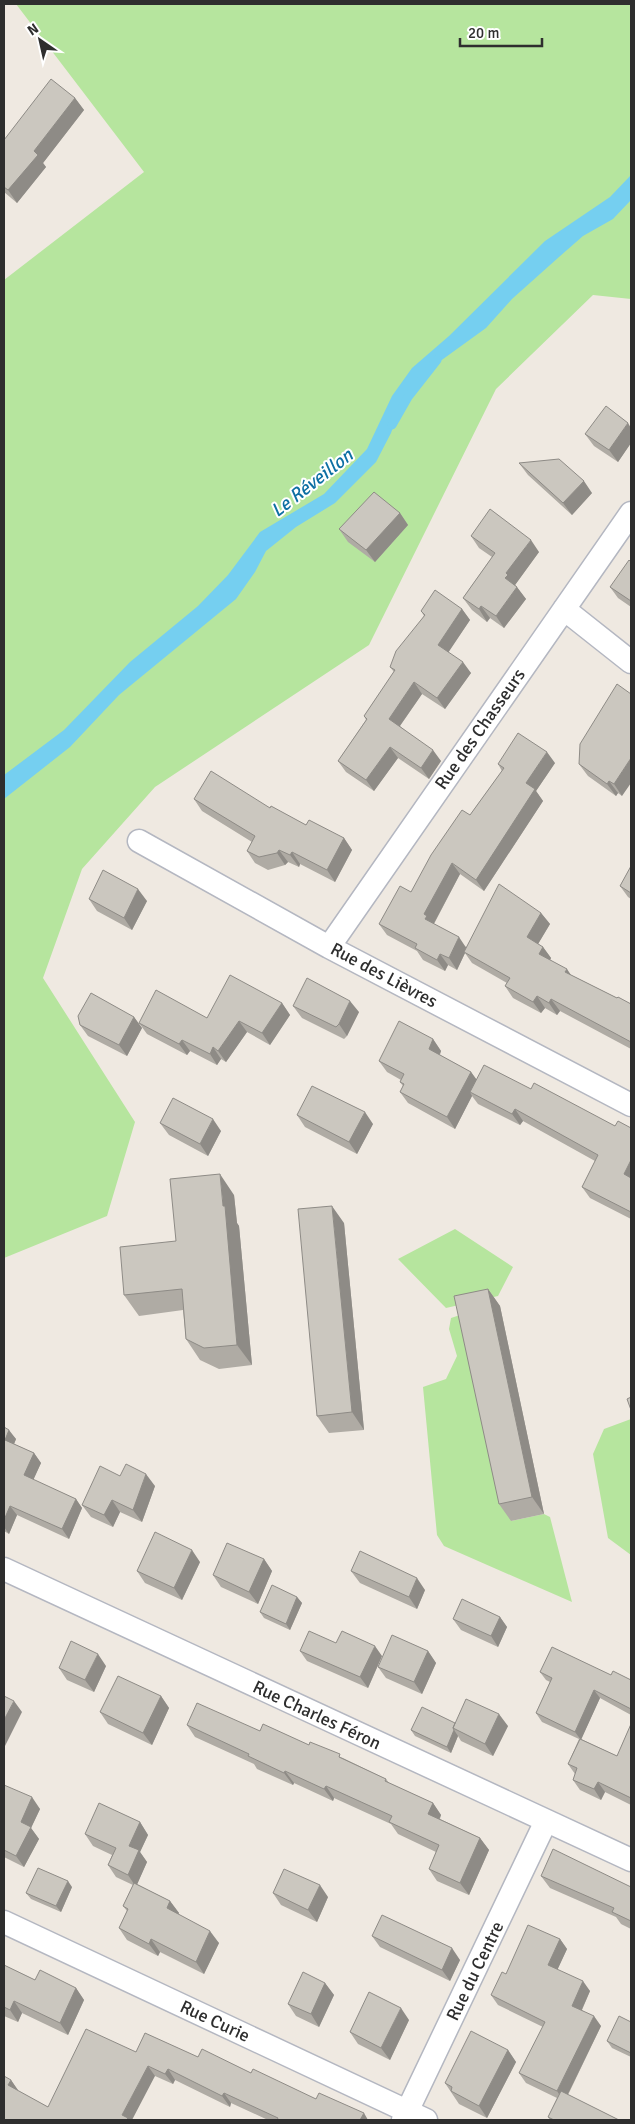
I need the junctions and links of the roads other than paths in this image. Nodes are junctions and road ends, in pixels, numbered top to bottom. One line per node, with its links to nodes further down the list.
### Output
1 (631, 513): 2 (street, Rue des Chasseurs)
2 (564, 609): 3 (street); 5 (street, Rue des Chasseurs)
3 (631, 662)
4 (139, 841): 5 (street, Rue des Lièvres)
5 (330, 947): 6 (street, Rue des Lièvres)
6 (631, 1105)
7 (4, 1569): 8 (street, Rue Charles Féron)
8 (546, 1821): 9 (street, Rue Charles Féron); 11 (street, Rue du Centre)
9 (631, 1860)
10 (4, 1922): 11 (street, Rue Curie)
11 (412, 2117)

